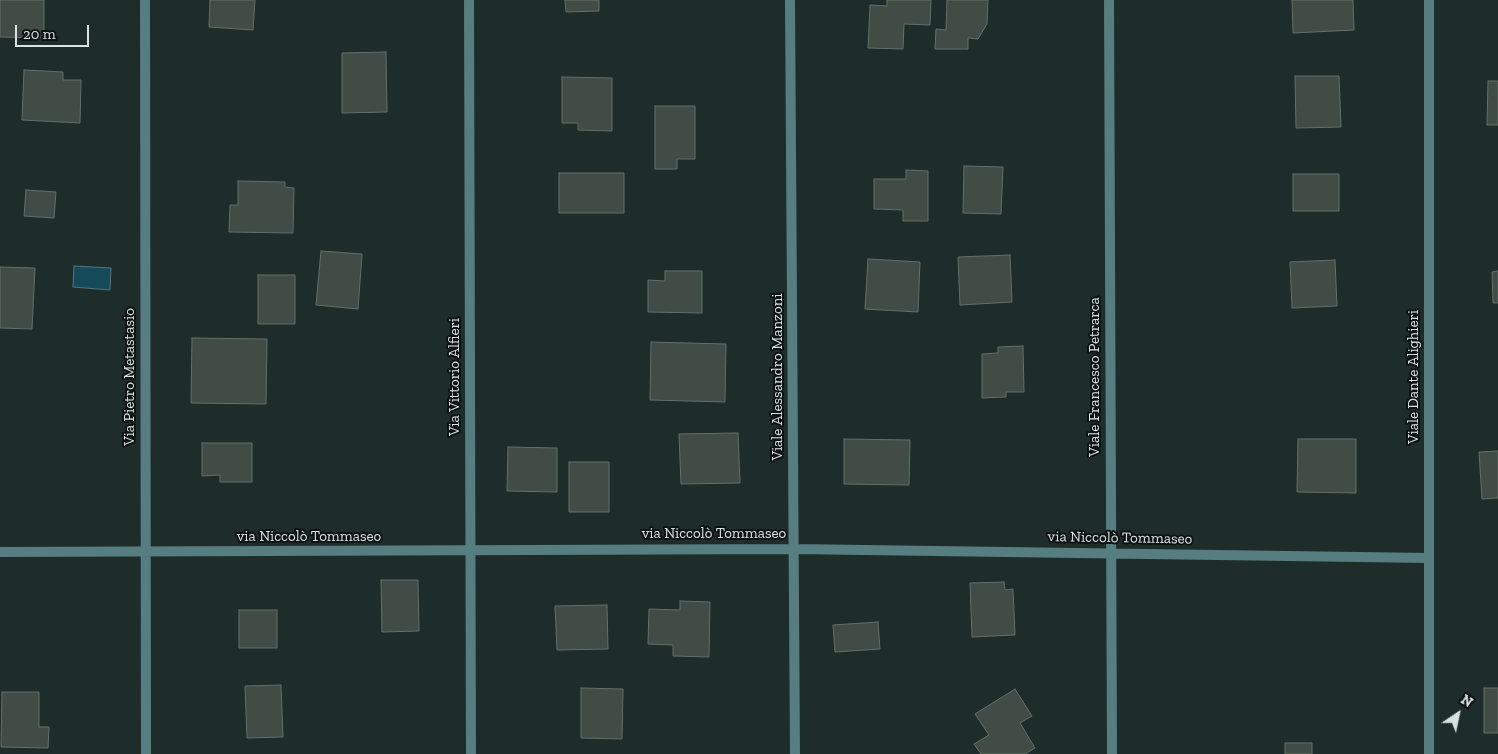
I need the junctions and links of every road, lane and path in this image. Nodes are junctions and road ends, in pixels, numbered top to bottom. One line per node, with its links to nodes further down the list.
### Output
1 (145, 0): 10 (street, Via Pietro Metastasio)
2 (469, 0): 7 (street, Via Vittorio Alfieri)
3 (790, 0): 6 (street, Viale Alessandro Manzoni)
4 (1109, 0): 9 (street, Viale Francesco Petrarca)
5 (1428, 0): 11 (street, Viale Dante Alighieri)
6 (794, 549): 7 (street, via Niccolò Tommaseo); 9 (street, via Niccolò Tommaseo); 14 (street, Viale Alessandro Manzoni)
7 (471, 551): 10 (street, via Niccolò Tommaseo); 13 (street, Via Vittorio Alfieri)
8 (0, 552): 10 (street, via Niccolò Tommaseo)
9 (1111, 552): 11 (street, via Niccolò Tommaseo); 15 (street, Viale Francesco Petrarca)
10 (145, 553): 12 (street, Via Pietro Metastasio)
11 (1429, 558): 16 (street, Viale Dante Alighieri)
12 (146, 754)
13 (472, 754)
14 (795, 754)
15 (1112, 754)
16 (1429, 754)

